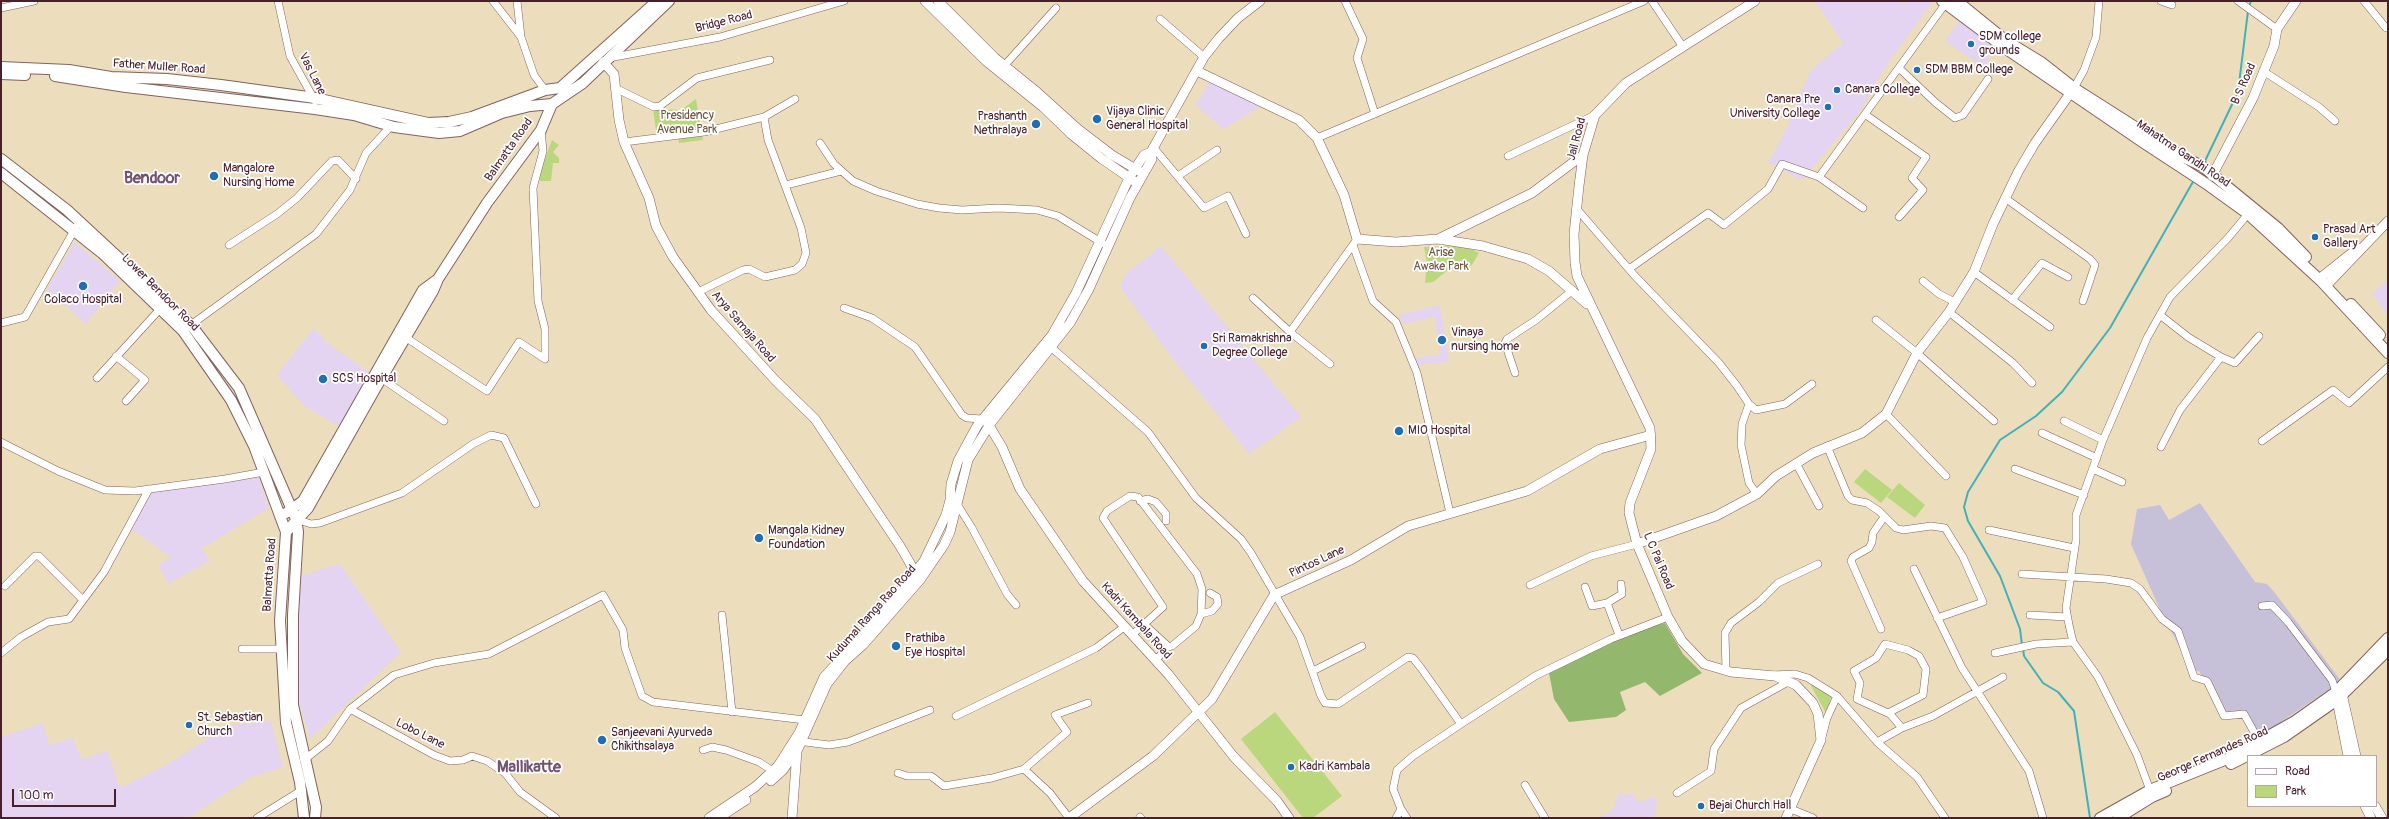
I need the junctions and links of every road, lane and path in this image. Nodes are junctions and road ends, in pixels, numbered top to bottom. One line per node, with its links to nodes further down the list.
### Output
1 (34, 1): 20 (street)
2 (278, 1): 44 (street, Vas Lane)
3 (493, 1): 29 (street)
4 (517, 1): 29 (street)
5 (658, 1): 43 (main road, Father Muller Road)
6 (669, 1): 32 (main road)
7 (844, 1): 32 (street, Bridge Road)
8 (925, 1): 70 (street)
9 (938, 1): 35 (street)
10 (1260, 1): 31 (street)
11 (1345, 1): 48 (street)
12 (1644, 1): 48 (street)
13 (1652, 1): 30 (street)
14 (1755, 1): 30 (street, Jail Road)
15 (1957, 1): 42 (main road, Mahatma Gandhi Road)
16 (2099, 1): 42 (street)
17 (2161, 1): 23 (street)
18 (2296, 1): 28 (street, B S Road)
19 (2364, 1): 27 (street)
20 (22, 2): 24 (street)
21 (1944, 2): 36 (street); 42 (main road, Mahatma Gandhi Road)
22 (2239, 2): 28 (street)
23 (2172, 5)
24 (1, 8)
25 (1056, 8): 35 (street)
26 (1160, 19): 31 (street)
27 (2388, 28)
28 (2277, 30): 38 (street, B S Road)
29 (521, 37): 43 (street)
30 (1683, 47): 50 (street, Jail Road)
31 (1204, 57): 37 (street)
32 (606, 60): 41 (street, Arya Samaja Road); 46 (main road)
33 (770, 60): 41 (street)
34 (1, 66): 44 (main road, Father Muller Road)
35 (1004, 66): 64 (street)
36 (1900, 68): 40 (street); 49 (street)
37 (1197, 70): 55 (street); 59 (street)
38 (2263, 71): 52 (street); 68 (street, B S Road)
39 (1, 74): 47 (main road)
40 (1988, 79)
41 (615, 88): 56 (street, Arya Samaja Road)
42 (2072, 90): 68 (main road, Mahatma Gandhi Road); 75 (street); 78 (main road, Mahatma Gandhi Road)
43 (542, 91): 44 (main road, Father Muller Road); 46 (main road)
44 (315, 98): 47 (street, Vas Lane)
45 (795, 98): 51 (street)
46 (552, 104): 53 (main road); 54 (main road, Balmatta Road)
47 (315, 109): 53 (main road)
48 (1375, 114): 55 (street)
49 (1866, 115): 69 (street); 79 (street)
50 (1595, 116): 60 (street); 61 (street, Jail Road)
51 (764, 117): 56 (street); 73 (street)
52 (2335, 121)
53 (391, 126): 71 (street)
54 (541, 130): 92 (main road, Balmatta Road); 112 (street)
55 (1318, 138): 86 (street)
56 (624, 142): 96 (street, Arya Samaja Road)
57 (820, 144): 63 (street)
58 (1217, 150): 67 (street)
59 (1152, 153): 64 (street); 67 (street)
60 (1508, 156)
61 (1583, 156): 66 (street); 74 (street, Jail Road)
62 (1, 159): 80 (main road)
63 (842, 171): 73 (street); 85 (street)
64 (1139, 171): 70 (street); 72 (street, Kudumal Ranga Rao Road)
65 (1, 173): 82 (main road, Lower Bendoor Road)
66 (1558, 174): 74 (street); 84 (street)
67 (1178, 176): 83 (street)
68 (2212, 176): 93 (main road, Mahatma Gandhi Road)
69 (1819, 177): 77 (street); 89 (street)
70 (1129, 178): 72 (street); 85 (street)
71 (356, 179): 87 (street); 109 (street)
72 (1138, 182): 88 (street, Kudumal Ranga Rao Road)
73 (786, 184): 96 (street)
74 (1579, 186): 76 (street, Jail Road)
75 (2005, 198): 90 (street); 99 (street)
76 (1576, 208): 89 (street); 104 (street, Jail Road)
77 (1863, 208)
78 (2248, 214): 93 (main road, Mahatma Gandhi Road); 105 (street)
79 (1899, 217)
80 (80, 221): 82 (street); 109 (main road)
81 (2388, 221): 93 (street)
82 (74, 231): 102 (main road, Lower Bendoor Road); 107 (street)
83 (1246, 234)
84 (1438, 239): 86 (street); 95 (street)
85 (1099, 241): 88 (street); 129 (street)
86 (1355, 242): 110 (street); 155 (street)
87 (229, 245)
88 (1109, 247): 114 (street, Kudumal Ranga Rao Road)
89 (1629, 269): 127 (street)
90 (1974, 272): 98 (street); 100 (street)
91 (2068, 277): 98 (street)
92 (438, 279): 112 (main road, Balmatta Road); 156 (main road, Balmatta Road)
93 (2324, 280): 113 (main road, Mahatma Gandhi Road); 116 (main road, Mahatma Gandhi Road)
94 (1923, 281): 100 (street)
95 (1573, 290): 104 (street); 121 (street)
96 (698, 292): 168 (street, Arya Samaja Road)
97 (1253, 298): 110 (street)
98 (2012, 300): 108 (street)
99 (2083, 301)
100 (1955, 302): 103 (street)
101 (844, 308): 129 (street)
102 (160, 309): 109 (main road, Lower Bendoor Road); 117 (street)
103 (1949, 312): 115 (street); 124 (street)
104 (1595, 313): 135 (street, L C Pai Road)
105 (2160, 315): 118 (street); 136 (street)
106 (1876, 320): 115 (street)
107 (1, 323)
108 (2050, 327)
109 (187, 328): 145 (main road, Lower Bendoor Road); 156 (main road)
110 (1290, 332): 119 (street)
111 (2259, 336): 118 (street)
112 (405, 337): 123 (main road, Balmatta Road)
113 (2388, 344)
114 (1052, 348): 133 (street, Kudumal Ranga Rao Road); 174 (street)
115 (1917, 353): 128 (street); 130 (street)
116 (2388, 353)
117 (116, 356): 122 (street); 126 (street)
118 (2221, 357): 140 (street)
119 (1330, 364)
120 (2388, 367): 137 (street)
121 (1515, 373)
122 (97, 378)
123 (381, 378): 132 (street); 156 (main road, Balmatta Road)
124 (2032, 382)
125 (1812, 384): 127 (street)
126 (126, 400)
127 (1749, 404): 149 (street)
128 (1886, 414): 139 (street); 146 (street)
129 (982, 419): 133 (street); 168 (street)
130 (1994, 421)
131 (2064, 421): 136 (street)
132 (444, 422)
133 (990, 424): 153 (street, Kudumal Ranga Rao Road); 186 (street, Kadri Kambala Road)
134 (2042, 433): 141 (street)
135 (1651, 435): 155 (street, Pintos Lane); 162 (street, L C Pai Road)
136 (2103, 440): 141 (street)
137 (2262, 441)
138 (1, 442): 148 (street)
139 (1827, 446): 142 (street); 158 (street)
140 (2161, 447)
141 (2097, 458): 144 (street)
142 (1796, 463): 149 (street); 154 (street)
143 (2015, 469): 150 (street)
144 (2093, 469): 147 (street); 150 (street)
145 (264, 472): 148 (street); 157 (main road, Lower Bendoor Road)
146 (1946, 476)
147 (2122, 482)
148 (149, 489): 175 (street)
149 (1756, 494): 162 (street)
150 (2084, 495): 163 (street)
151 (1140, 501): 159 (street); 179 (street); 185 (street)
152 (536, 504): 156 (street)
153 (957, 504): 168 (street, Kudumal Ranga Rao Road); 177 (street)
154 (1819, 506)
155 (1450, 513): 174 (street, Pintos Lane)
156 (294, 515): 157 (main road, Balmatta Road); 161 (main road, Balmatta Road); 227 (main road)
157 (282, 516): 161 (main road, Lower Bendoor Road)
158 (1884, 517): 184 (street); 187 (street)
159 (1166, 521)
160 (1989, 530): 163 (street)
161 (286, 532): 193 (main road, Balmatta Road)
162 (1637, 544): 170 (street); 182 (street, L C Pai Road)
163 (2074, 548): 167 (street)
164 (1818, 564): 201 (street)
165 (1914, 569): 184 (street)
166 (2022, 574): 167 (street)
167 (2072, 576): 183 (street); 219 (street)
168 (918, 577): 215 (street); 221 (street, Kudumal Ranga Rao Road)
169 (1621, 584): 176 (street)
170 (1530, 585)
171 (5, 586): 175 (street)
172 (1586, 587): 176 (street)
173 (1210, 592): 179 (street)
174 (1274, 595): 200 (street); 212 (street)
175 (83, 600): 197 (street)
176 (1607, 603): 189 (street)
177 (1016, 605)
178 (2262, 606): 206 (street)
179 (1201, 614): 185 (street)
180 (722, 615): 211 (street)
181 (2030, 615): 183 (street)
182 (1668, 617): 189 (street); 201 (street, L C Pai Road)
183 (2067, 617): 191 (street)
184 (1937, 618): 205 (street)
185 (1145, 625): 188 (street)
186 (1124, 627): 188 (street, Kadri Kambala Road); 214 (street)
187 (1881, 629)
188 (1132, 635): 199 (street, Kadri Kambala Road)
189 (1619, 635): 216 (street)
190 (2388, 638): 206 (main road, George Fernandes Road)
191 (2073, 642): 198 (street); 234 (street)
192 (1362, 646): 200 (street)
193 (282, 649): 194 (street); 232 (main road, Balmatta Road)
194 (242, 650)
195 (2388, 650): 206 (main road, George Fernandes Road)
196 (1165, 651): 199 (street)
197 (1, 653)
198 (1995, 653)
199 (1155, 660): 212 (street, Kadri Kambala Road)
200 (1313, 671): 216 (street)
201 (1726, 671): 202 (street, L C Pai Road)
202 (1767, 675): 204 (street, L C Pai Road); 207 (street)
203 (2003, 677): 205 (street)
204 (1788, 682): 218 (street, L C Pai Road); 233 (street)
205 (1978, 691): 217 (street); 254 (street)
206 (2339, 694): 219 (main road, George Fernandes Road); 223 (main road, George Fernandes Road); 224 (street); 225 (street)
207 (1837, 696): 218 (street); 220 (street)
208 (1088, 703): 228 (street)
209 (350, 709): 211 (street); 227 (street); 242 (street, Lobo Lane)
210 (930, 710): 221 (street)
211 (732, 712): 215 (street)
212 (1199, 712): 246 (street); 247 (street, Kadri Kambala Road)
213 (1888, 713): 213 (street); 217 (street)
214 (956, 716)
215 (805, 720): 221 (street)
216 (1461, 724): 238 (street)
217 (1902, 728): 220 (street)
218 (1821, 740): 237 (street)
219 (2259, 741): 234 (main road, George Fernandes Road)
220 (1877, 742): 253 (street)
221 (796, 744): 229 (street); 244 (street, Kudumal Ranga Rao Road); 245 (street)
222 (703, 750): 229 (street)
223 (2249, 755)
224 (2348, 755)
225 (2356, 755)
226 (2247, 756): 234 (main road, George Fernandes Road)
227 (304, 760): 241 (main road)
228 (1024, 769): 230 (street); 246 (street)
229 (773, 771): 243 (street)
230 (898, 773)
231 (1525, 785): 250 (street)
232 (302, 790): 239 (street); 240 (main road, Balmatta Road)
233 (1677, 793)
234 (2151, 793): 255 (main road, George Fernandes Road); 256 (main road, George Fernandes Road)
235 (2365, 807): 257 (street)
236 (2376, 807): 258 (street)
237 (1791, 808): 251 (street); 252 (street)
238 (1400, 809): 248 (street); 249 (street)
239 (257, 818)
240 (304, 818)
241 (315, 818)
242 (556, 818)
243 (708, 818)
244 (719, 818)
245 (792, 818)
246 (1069, 818)
247 (1289, 818)
248 (1396, 818)
249 (1407, 818)
250 (1545, 818)
251 (1786, 818)
252 (1813, 818)
253 (1945, 818)
254 (2043, 818)
255 (2100, 818)
256 (2118, 818)
257 (2370, 818)
258 (2382, 818)

